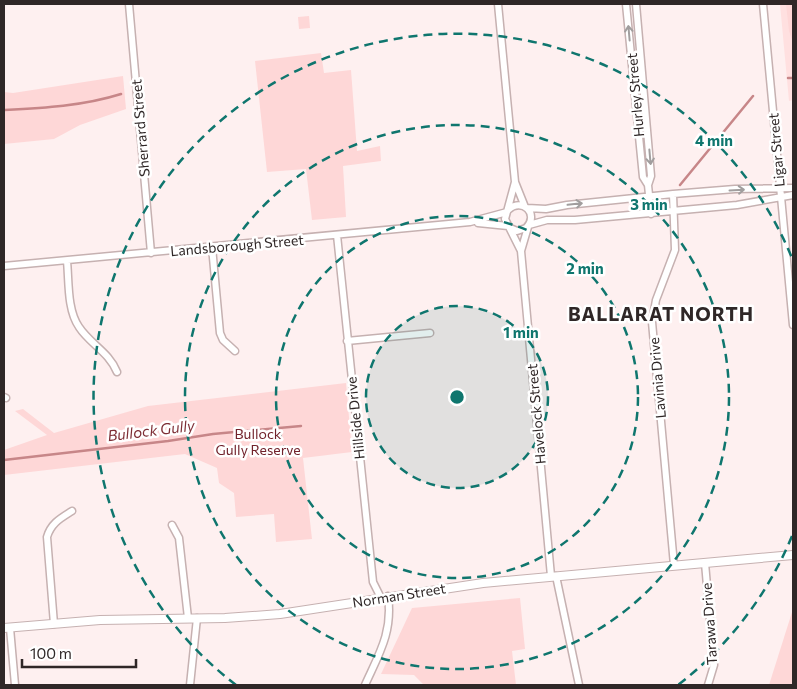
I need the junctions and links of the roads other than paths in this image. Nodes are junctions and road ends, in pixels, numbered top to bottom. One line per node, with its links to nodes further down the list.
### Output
1 (128, 4): 24 (street, Sherrard Street)
2 (498, 4): 6 (street)
3 (626, 4): 7 (street, Hurley Street, one-way to 3)
4 (636, 4): 7 (street, Hurley Street, one-way to 7)
5 (763, 4): 8 (street, Ligar Street)
6 (515, 182): 14 (street); 15 (street)
7 (648, 185): 12 (street, Hurley Street)
8 (780, 188): 9 (street); 10 (street, one-way to 8); 13 (street, Ligar Street)
9 (793, 188)
10 (673, 194): 12 (street); 16 (street, Lavinia Drive)
11 (793, 195): 13 (street)
12 (649, 196): 14 (street, one-way to 12); 17 (street, Hurley Street)
13 (781, 198): 16 (street); 27 (street, Ligar Street)
14 (526, 208): 15 (street); 19 (street)
15 (508, 211): 18 (street, Landsborough Street); 20 (street)
16 (674, 212): 17 (street); 36 (street, Lavinia Drive)
17 (651, 214): 19 (street)
18 (470, 222): 20 (street, Landsborough Street); 21 (street, Landsborough Street)
19 (528, 226): 20 (street); 23 (street, Havelock Street)
20 (509, 227): 23 (street, Havelock Street)
21 (337, 235): 22 (street, Landsborough Street); 29 (street, Hillside Drive)
22 (212, 247): 24 (street, Landsborough Street); 30 (street)
23 (521, 252): 37 (street, Havelock Street)
24 (151, 253): 25 (street, Landsborough Street)
25 (67, 261): 26 (street, Landsborough Street); 31 (street)
26 (4, 266)
27 (793, 325)
28 (430, 333): 29 (street)
29 (347, 340): 38 (street, Hillside Drive)
30 (235, 351)
31 (117, 372)
32 (72, 511): 41 (street)
33 (172, 525): 39 (street)
34 (793, 554): 35 (street, Norman Street)
35 (705, 563): 36 (street, Norman Street); 47 (street, Tarawa Drive)
36 (674, 565): 37 (street, Norman Street)
37 (553, 576): 38 (street, Norman Street); 46 (street, Havelock Street)
38 (384, 597): 40 (street, Norman Street); 45 (street, Hillside Drive)
39 (188, 618): 40 (street, Norman Street); 41 (street, Norman Street)
40 (197, 618): 44 (street)
41 (54, 624): 42 (street, Norman Street)
42 (7, 628): 43 (street)
43 (15, 685)
44 (190, 685)
45 (364, 685)
46 (579, 685)
47 (708, 685)

